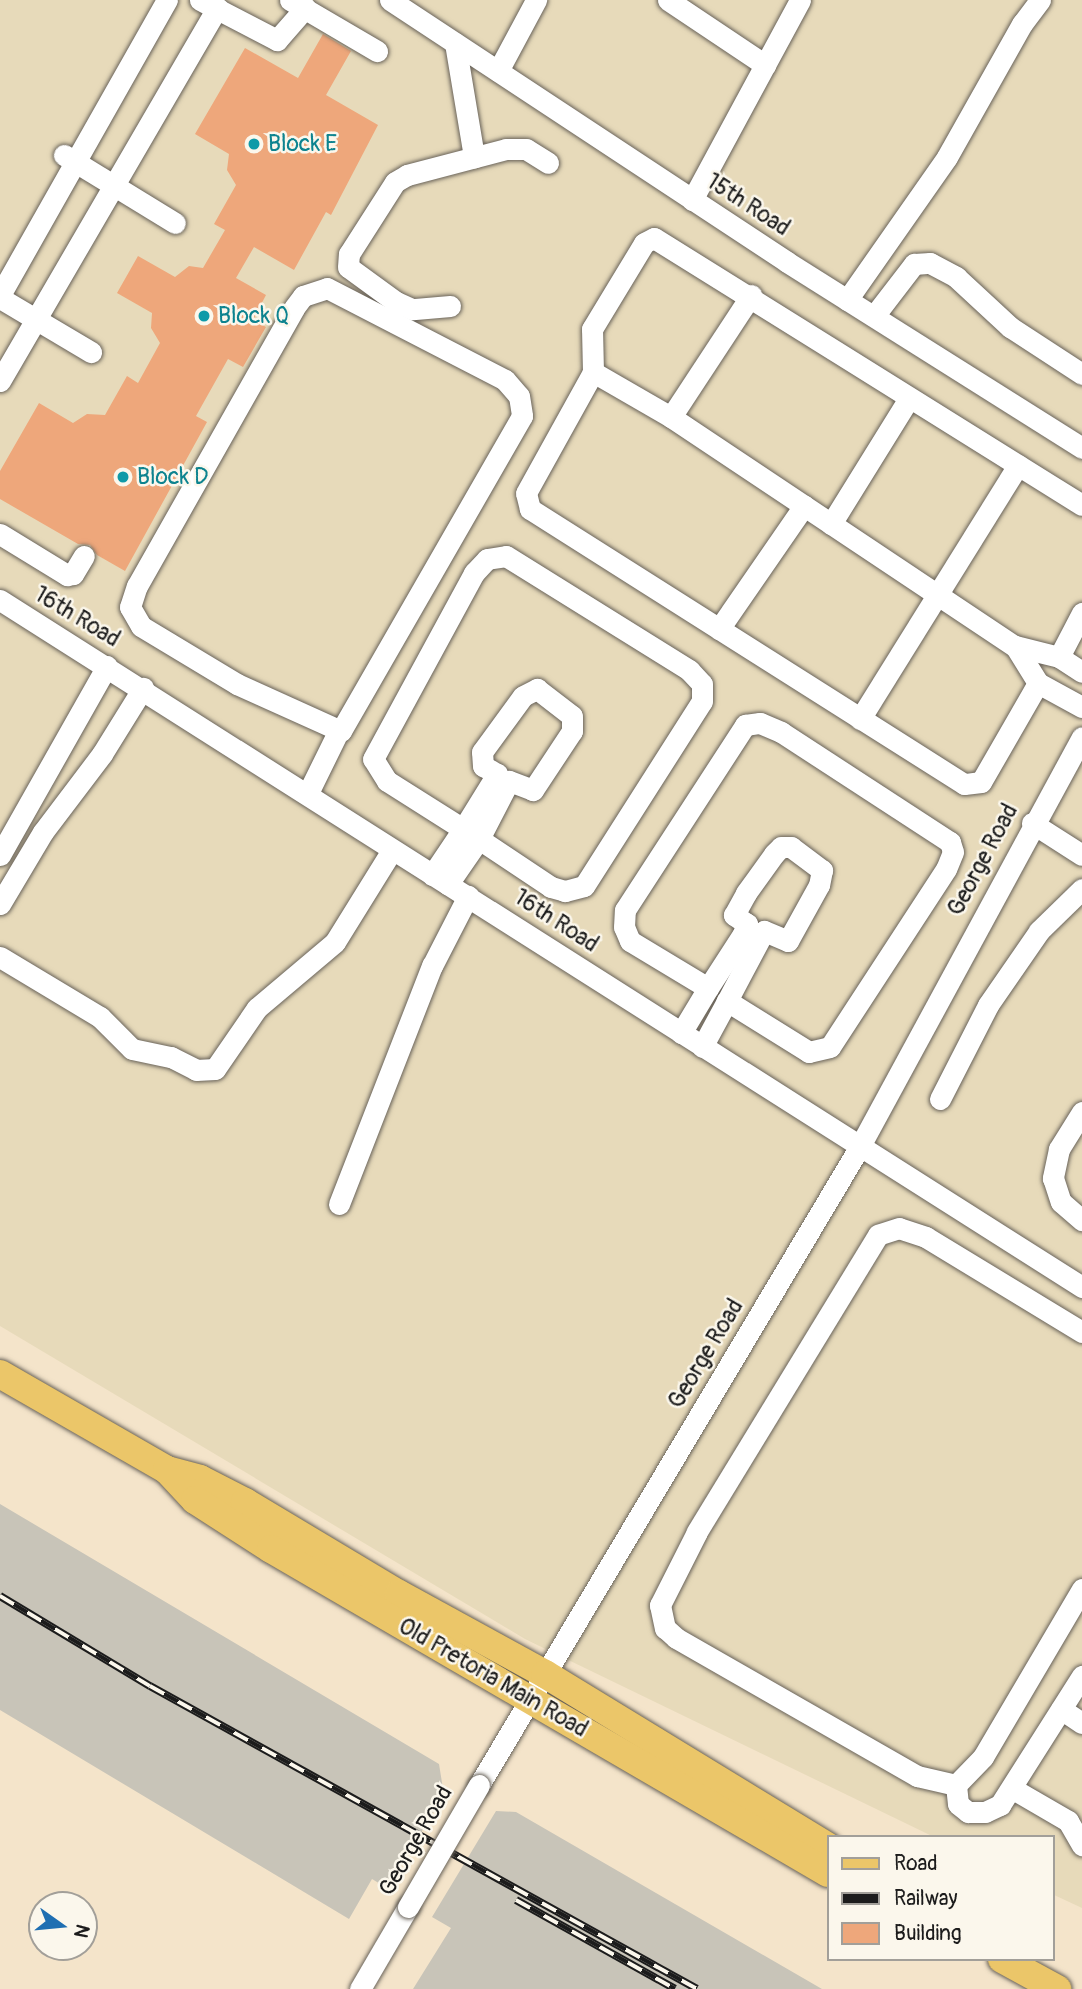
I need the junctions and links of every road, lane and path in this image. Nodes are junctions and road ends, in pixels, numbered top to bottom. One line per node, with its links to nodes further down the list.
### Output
1 (167, 0): 14 (street)
2 (390, 0): 9 (street, 15th Road)
3 (536, 0): 12 (street)
4 (800, 0): 11 (street)
5 (1040, 0): 21 (street)
6 (208, 4): 7 (street); 16 (street)
7 (297, 4): 10 (street)
8 (681, 4): 11 (street)
9 (456, 43): 12 (street, 15th Road); 13 (street)
10 (376, 51)
11 (765, 65): 17 (street)
12 (498, 71): 17 (street, 15th Road)
13 (474, 157): 15 (street); 22 (street)
14 (70, 159): 16 (street); 20 (street)
15 (548, 163)
16 (114, 186): 18 (street); 24 (street)
17 (692, 200): 21 (street, 15th Road)
18 (175, 223)
19 (751, 295): 26 (street); 29 (street); 30 (street)
20 (0, 297): 24 (street)
21 (847, 300): 23 (street, 15th Road)
22 (450, 306)
23 (879, 319): 27 (street); 31 (street, 15th Road)
24 (36, 320): 25 (street); 28 (street)
25 (91, 352)
26 (593, 372): 30 (street); 41 (street)
27 (1082, 374)
28 (0, 381)
29 (909, 398): 32 (street); 35 (street)
30 (671, 417): 34 (street)
31 (1082, 448)
32 (1018, 465): 33 (street); 38 (street)
33 (1082, 505)
34 (804, 506): 35 (street); 41 (street)
35 (831, 524): 38 (street)
36 (0, 534): 37 (street)
37 (84, 556)
38 (937, 592): 42 (street); 49 (street)
39 (0, 600): 44 (street, 16th Road)
40 (1082, 613): 43 (street)
41 (719, 629): 49 (street)
42 (1015, 646): 43 (street); 46 (street)
43 (1059, 657): 45 (street)
44 (107, 666): 47 (street, 16th Road); 57 (street)
45 (1082, 672)
46 (1038, 683): 48 (street); 49 (street)
47 (144, 688): 53 (street, 16th Road); 62 (street)
48 (1082, 707)
49 (860, 719)
50 (334, 728): 50 (street); 53 (street)
51 (1082, 737): 54 (street, George Road)
52 (503, 778): 52 (street); 55 (street)
53 (302, 789): 56 (street, 16th Road)
54 (1032, 823): 58 (street); 70 (street, George Road)
55 (471, 834): 55 (street); 59 (street)
56 (392, 850): 59 (street, 16th Road); 63 (street)
57 (0, 855)
58 (1082, 855)
59 (440, 880): 61 (street, 16th Road)
60 (1082, 889): 68 (street)
61 (468, 896): 66 (street, 16th Road); 71 (street)
62 (0, 904)
63 (0, 957)
64 (708, 988): 65 (street); 65 (street); 66 (street)
65 (727, 1001): 67 (street)
66 (681, 1033): 67 (street, 16th Road)
67 (702, 1047): 70 (street, 16th Road)
68 (940, 1099)
69 (1082, 1112): 72 (street)
70 (860, 1146): 73 (street, 16th Road); 78 (street, George Road)
71 (339, 1204)
72 (1082, 1220)
73 (1082, 1287)
74 (1082, 1332): 83 (street)
75 (0, 1374): 76 (main road, Old Pretoria Main Road)
76 (166, 1471): 78 (main road, Old Pretoria Main Road); 80 (main road, Old Pretoria Main Road)
77 (1082, 1589): 83 (street)
78 (545, 1674): 80 (street, George Road); 86 (main road, Old Pretoria Main Road)
79 (1082, 1676): 81 (street)
80 (531, 1699): 87 (main road, Old Pretoria Main Road); 89 (street, George Road, bridge)
81 (1061, 1709): 82 (street); 84 (street)
82 (1082, 1723)
83 (956, 1785): 84 (street)
84 (1013, 1789): 85 (street)
85 (1082, 1845)
86 (827, 1846)
87 (827, 1872)
88 (1006, 1961): 90 (main road)
89 (360, 1989)
90 (1057, 1989)

